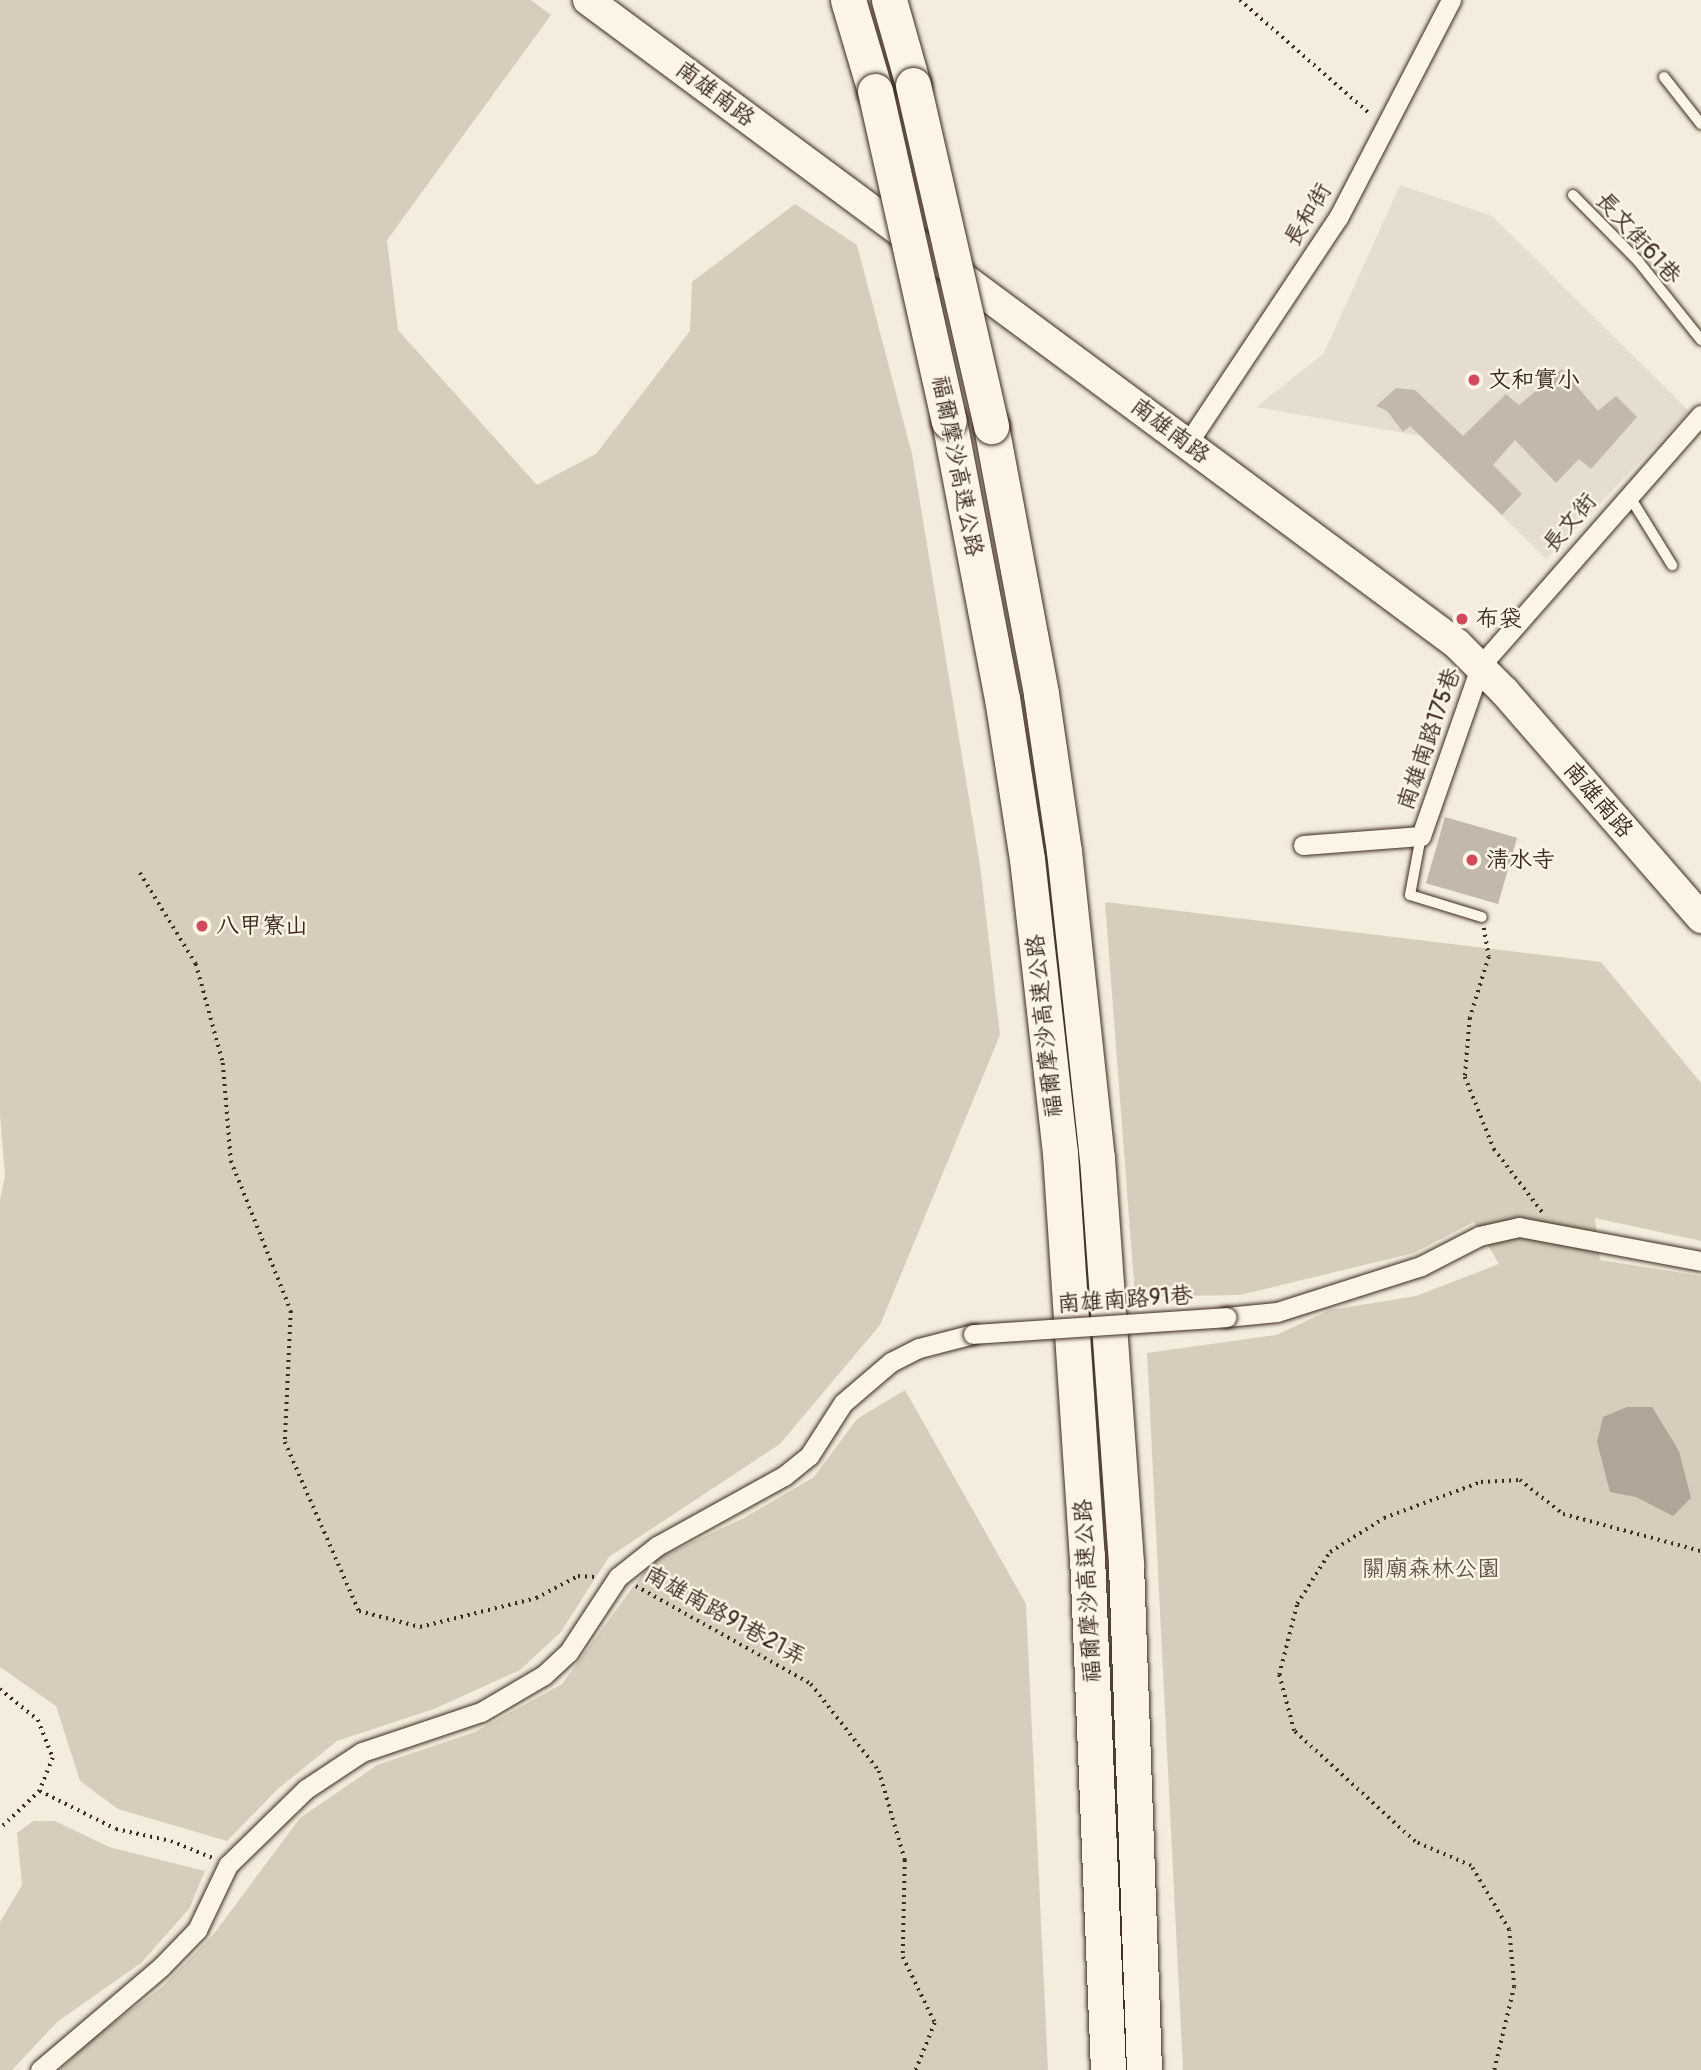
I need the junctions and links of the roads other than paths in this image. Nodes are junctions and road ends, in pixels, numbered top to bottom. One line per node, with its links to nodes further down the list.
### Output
1 (588, 0): 10 (main road, 南雄南路)
2 (848, 0): 21 (highway, 福爾摩沙高速公路, bridge)
3 (889, 0): 19 (highway, 福爾摩沙高速公路, bridge)
4 (1451, 0): 10 (street, 長和街)
5 (1664, 76): 6 (lane)
6 (1701, 124)
7 (1573, 195): 8 (lane, 長文街61巷)
8 (1701, 340)
9 (1701, 415): 11 (street, 長文街)
10 (1187, 444): 13 (main road, 南雄南路)
11 (1628, 493): 12 (lane); 13 (street, 長文街)
12 (1672, 565)
13 (1481, 666): 14 (street, 南雄南路175巷); 17 (main road, 南雄南路)
14 (1421, 836): 15 (street, 南雄南路175巷); 16 (lane)
15 (1303, 845)
16 (1482, 917)
17 (1701, 918)
18 (1701, 1261): 20 (street, 南雄南路91巷, bridge)
19 (1146, 2063)
20 (40, 2070)
21 (1108, 2070)

